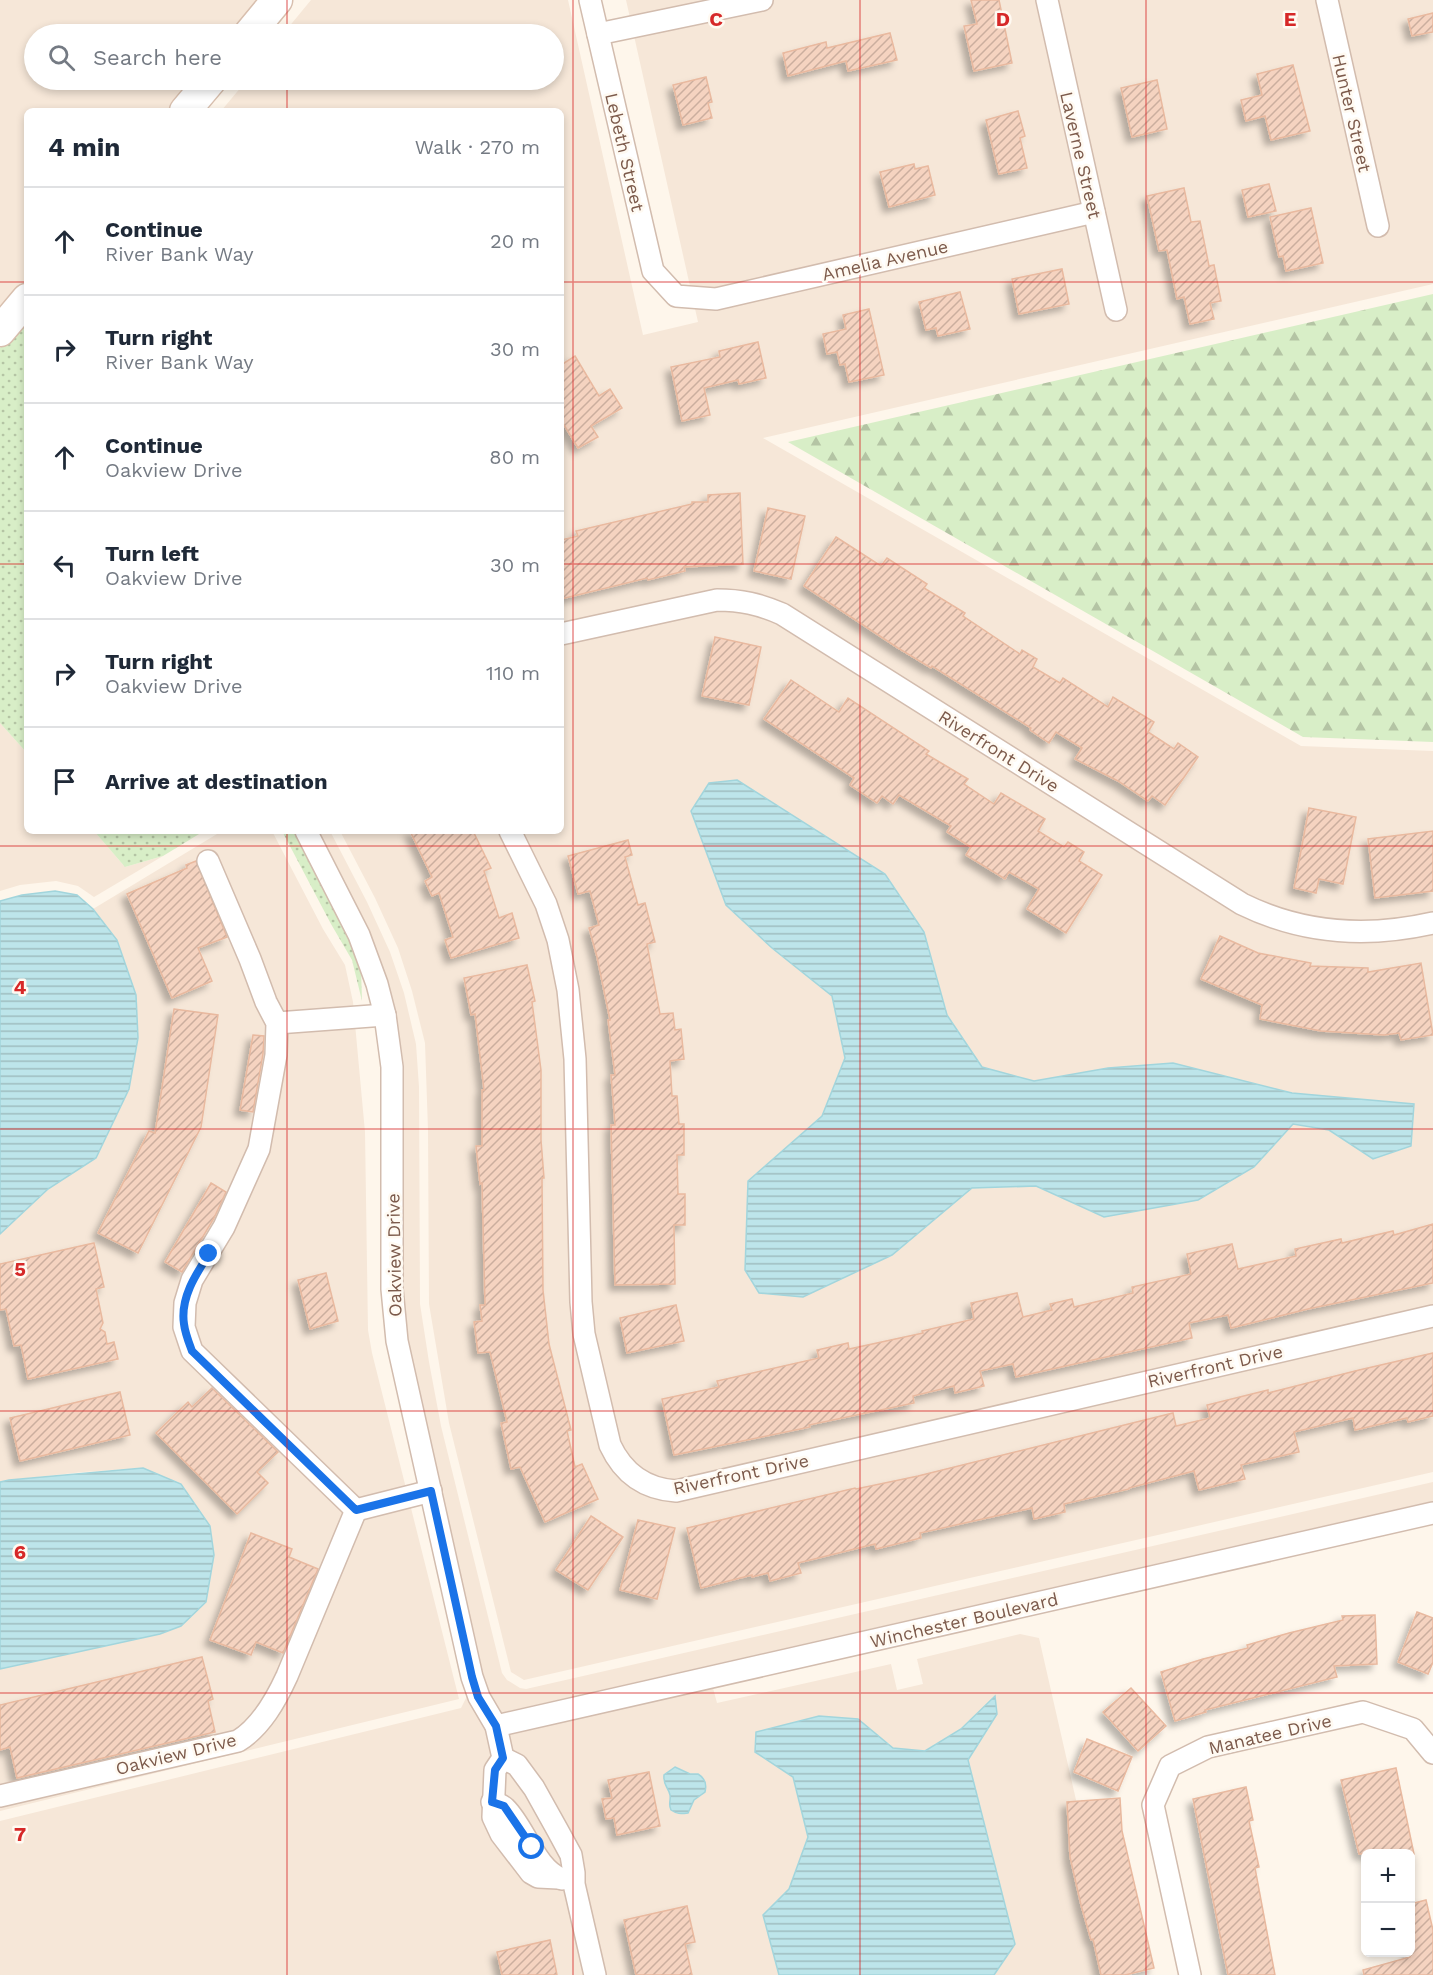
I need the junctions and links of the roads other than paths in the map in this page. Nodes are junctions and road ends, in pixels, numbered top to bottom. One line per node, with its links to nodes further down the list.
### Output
1 (277, 0): 6 (main road)
2 (590, 0): 7 (street, Lebeth Street)
3 (762, 0): 7 (street)
4 (1047, 0): 10 (street, Laverne Street)
5 (1327, 0): 11 (street, Hunter Street)
6 (257, 24)
7 (598, 34): 12 (street, Lebeth Street)
8 (203, 90): 9 (main road)
9 (188, 108)
10 (1094, 212): 12 (street, Amelia Avenue); 14 (street, Laverne Street)
11 (1378, 226)
12 (676, 296)
13 (24, 303): 15 (main road)
14 (1116, 310)
15 (0, 331)
16 (564, 633): 20 (street, Riverfront Drive)
17 (308, 834): 21 (street, Oakview Drive)
18 (511, 834): 23 (street, Riverfront Drive)
19 (208, 861): 22 (street)
20 (1433, 923)
21 (384, 1015): 22 (street); 24 (street, Oakview Drive)
22 (277, 1023): 25 (street)
23 (1433, 1316)
24 (431, 1491): 25 (street); 27 (street, Oakview Drive)
25 (356, 1510): 30 (street, Oakview Drive)
26 (1433, 1513): 27 (street, Winchester Boulevard)
27 (496, 1726): 29 (street, Oakview Drive)
28 (1433, 1753): 35 (street, Manatee Drive)
29 (503, 1758): 31 (street); 32 (street)
30 (0, 1796)
31 (558, 1830): 32 (street); 33 (street)
32 (527, 1855): 33 (street)
33 (566, 1881): 34 (street)
34 (595, 1975)
35 (1190, 1975)

